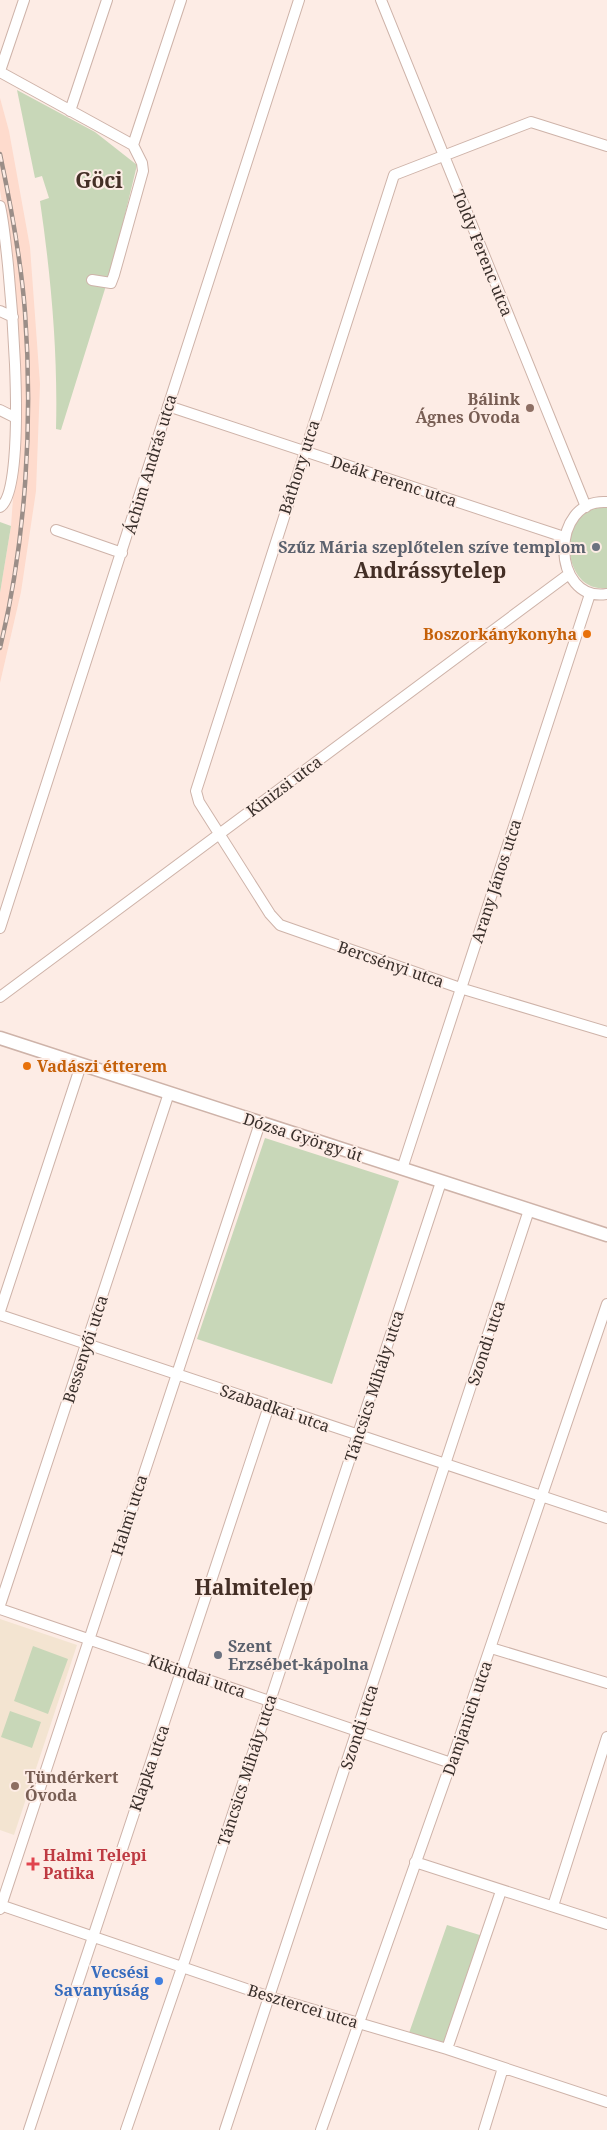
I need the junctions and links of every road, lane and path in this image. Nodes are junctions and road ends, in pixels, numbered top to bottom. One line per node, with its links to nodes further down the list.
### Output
1 (24, 0): 6 (street)
2 (107, 0): 7 (street)
3 (181, 0): 8 (street)
4 (299, 0): 15 (street, Áchim András utca)
5 (381, 0): 10 (street, Toldy Ferenc utca)
6 (0, 72): 7 (street)
7 (70, 111): 8 (street)
8 (133, 145): 12 (street)
9 (607, 146): 10 (street, Báthory utca)
10 (443, 155): 18 (street, Báthory utca); 21 (street, Toldy Ferenc utca)
11 (0, 208): 14 (street)
12 (92, 280)
13 (0, 311): 14 (street)
14 (13, 317): 17 (street)
15 (168, 406): 18 (street, Deák Ferenc utca); 24 (street, Áchim András utca)
16 (0, 410): 17 (street)
17 (16, 418): 20 (street)
18 (304, 451): 23 (street, Deák Ferenc utca); 28 (street, Báthory utca)
19 (607, 502): 21 (street)
20 (0, 507)
21 (586, 507): 23 (street)
22 (56, 530): 24 (street)
23 (564, 537): 25 (street)
24 (122, 552): 29 (street, Áchim András utca)
25 (569, 574): 26 (street); 28 (street, Kinizsi utca)
26 (590, 594): 27 (street); 30 (street, Arany János utca)
27 (607, 594)
28 (219, 834): 30 (street, Bercsényi utca); 31 (street, Kinizsi utca)
29 (0, 928)
30 (460, 988): 32 (street, Bercsényi utca); 37 (street, Arany János utca)
31 (0, 997)
32 (607, 1032)
33 (0, 1038): 34 (main road, Dózsa György út)
34 (81, 1064): 35 (main road, Dózsa György út); 42 (street)
35 (169, 1093): 36 (main road, Dózsa György út); 44 (street, Bessenyői utca)
36 (260, 1123): 37 (main road, Dózsa György út); 45 (street, Halmi utca)
37 (402, 1169): 38 (main road, Dózsa György út)
38 (441, 1182): 39 (main road, Dózsa György út); 47 (street, Táncsics Mihály utca)
39 (529, 1210): 40 (main road, Dózsa György út); 48 (street, Szondi utca)
40 (607, 1235)
41 (607, 1304): 49 (street, Damjanich utca)
42 (0, 1311)
43 (0, 1315): 44 (street, Szabadkai utca)
44 (87, 1344): 45 (street, Szabadkai utca); 51 (street, Bessenyői utca)
45 (176, 1374): 46 (street, Szabadkai utca); 53 (street, Halmi utca)
46 (269, 1406): 47 (street, Szabadkai utca); 55 (street, Klapka utca)
47 (358, 1435): 48 (street, Szabadkai utca); 57 (street, Táncsics Mihály utca)
48 (446, 1465): 49 (street, Szabadkai utca); 58 (street, Szondi utca)
49 (542, 1497): 50 (street, Szabadkai utca); 54 (street, Damjanich utca)
50 (607, 1518)
51 (0, 1605)
52 (0, 1610): 53 (street, Kikindai utca)
53 (88, 1639): 55 (street, Kikindai utca); 63 (street, Halmi utca)
54 (491, 1648): 56 (street); 60 (street, Damjanich utca)
55 (181, 1670): 57 (street, Kikindai utca); 66 (street, Klapka utca)
56 (607, 1683)
57 (270, 1700): 58 (street, Kikindai utca); 67 (street, Táncsics Mihály utca)
58 (358, 1730): 60 (street, Kikindai utca); 68 (street, Szondi utca)
59 (607, 1737): 64 (street)
60 (451, 1763): 61 (street, Damjanich utca)
61 (415, 1862): 62 (street); 69 (street, Damjanich utca)
62 (501, 1891): 64 (street); 70 (street)
63 (0, 1906): 66 (street, Besztercei utca)
64 (553, 1906): 65 (street)
65 (607, 1924)
66 (92, 1937): 67 (street, Besztercei utca); 73 (street, Klapka utca)
67 (183, 1967): 68 (street, Besztercei utca); 74 (street, Táncsics Mihály utca)
68 (270, 1997): 69 (street, Besztercei utca); 75 (street, Szondi utca)
69 (358, 2022): 70 (street, Besztercei utca); 76 (street, Damjanich utca)
70 (447, 2049): 71 (street, Besztercei utca)
71 (503, 2068): 72 (street, Besztercei utca); 77 (street)
72 (607, 2102)
73 (29, 2130)
74 (126, 2130)
75 (225, 2130)
76 (321, 2130)
77 (484, 2130)

